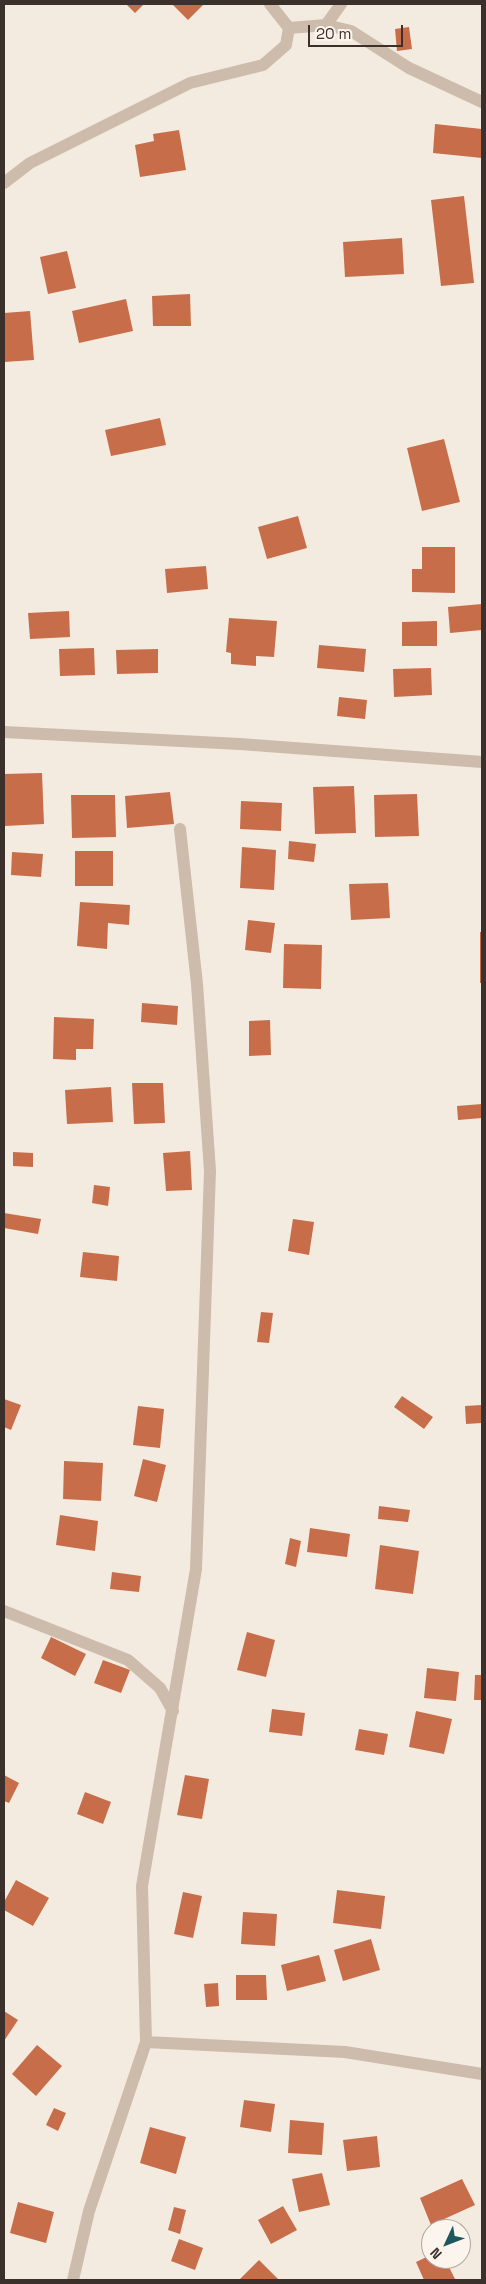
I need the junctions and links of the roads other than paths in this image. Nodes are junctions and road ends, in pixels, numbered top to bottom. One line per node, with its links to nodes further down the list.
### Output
1 (270, 4): 4 (street)
2 (340, 4): 3 (street)
3 (326, 25): 4 (street); 5 (street)
4 (289, 28): 6 (street)
5 (482, 102)
6 (4, 183)
7 (4, 732): 8 (street)
8 (482, 762)
9 (180, 829): 11 (street)
10 (4, 1611): 11 (street)
11 (173, 1711): 12 (street)
12 (146, 2042): 13 (street); 14 (street)
13 (482, 2074)
14 (73, 2280)

